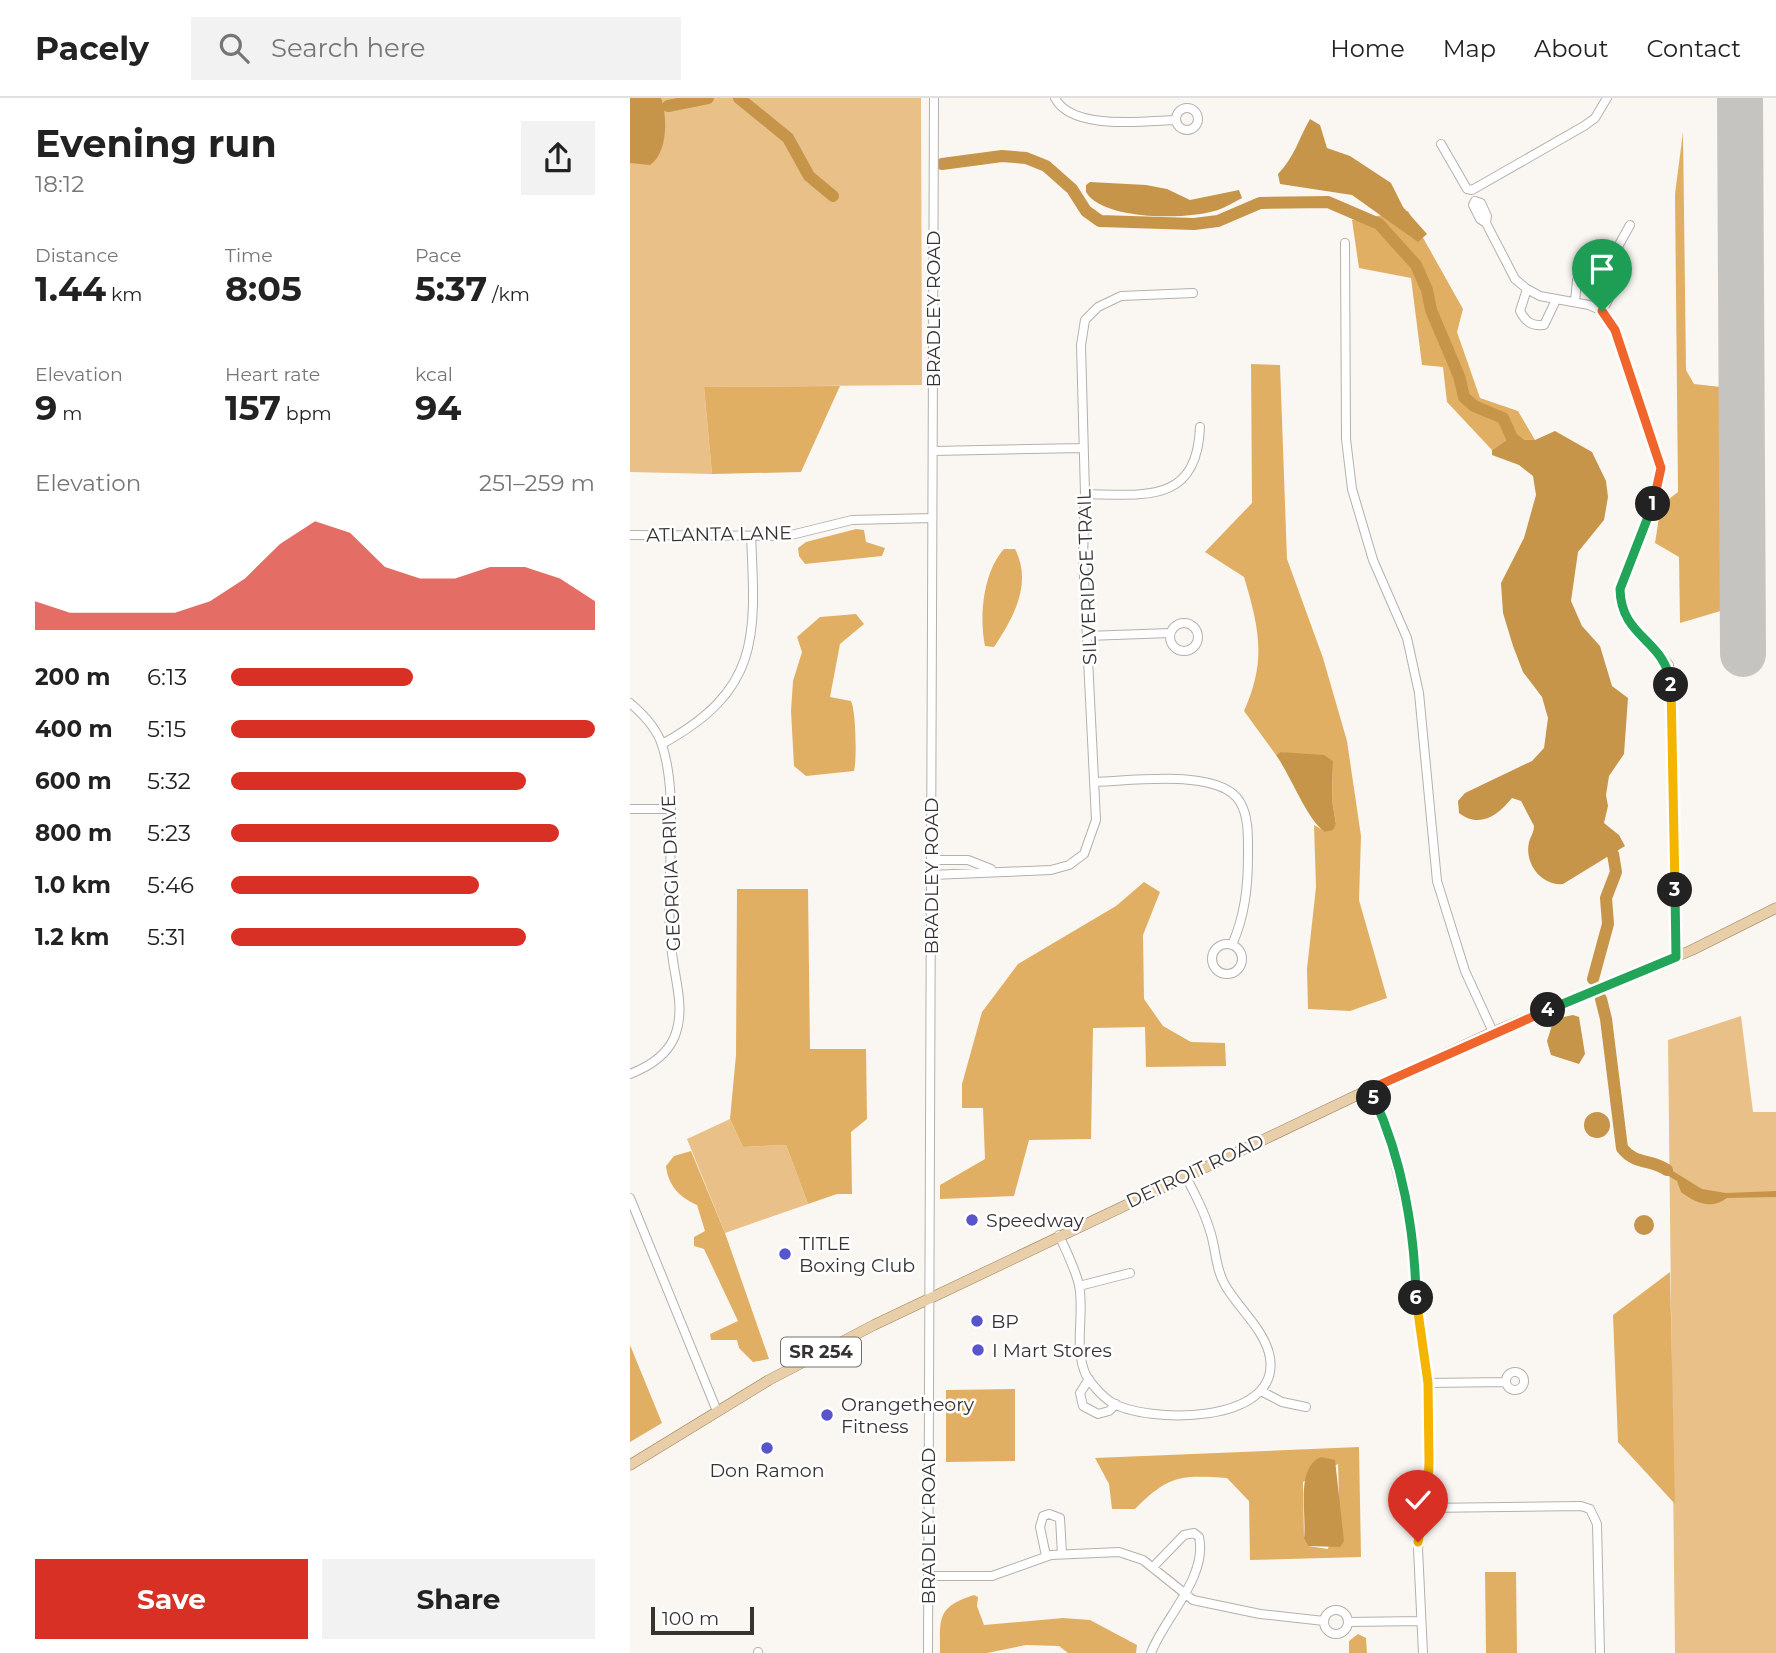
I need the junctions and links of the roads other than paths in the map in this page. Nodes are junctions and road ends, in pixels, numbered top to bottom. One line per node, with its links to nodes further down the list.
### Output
1 (934, 98): 17 (street, BRADLEY ROAD)
2 (1055, 98): 4 (street)
3 (1607, 98): 5 (street)
4 (1176, 120)
5 (1441, 144)
6 (1486, 223): 10 (street)
7 (1630, 225): 9 (street)
8 (1345, 243): 35 (street)
9 (1604, 272): 13 (street); 14 (street)
10 (1527, 289): 12 (street); 12 (street)
11 (1194, 293): 16 (street, SILVERIDGE TRAIL)
12 (1556, 300): 13 (street)
13 (1575, 302): 14 (street)
14 (1602, 311): 34 (street)
15 (1199, 427): 18 (street)
16 (1082, 448): 17 (street); 18 (street, SILVERIDGE TRAIL)
17 (933, 451): 19 (street, BRADLEY ROAD)
18 (1085, 494): 23 (street, SILVERIDGE TRAIL)
19 (932, 518): 21 (street, ATLANTA LANE); 29 (street, BRADLEY ROAD)
20 (630, 535): 21 (street, ATLANTA LANE)
21 (751, 536): 25 (street)
22 (1170, 633): 23 (street)
23 (1087, 636): 26 (street, SILVERIDGE TRAIL)
24 (630, 703): 25 (street, GEORGIA DRIVE)
25 (662, 744): 28 (street, GEORGIA DRIVE)
26 (1096, 782): 30 (street, SILVERIDGE TRAIL); 33 (street)
27 (630, 809): 28 (street)
28 (669, 809): 36 (street, GEORGIA DRIVE)
29 (931, 860): 30 (street, SILVERIDGE TRAIL); 31 (street, BRADLEY ROAD)
30 (994, 870): 31 (street, SILVERIDGE TRAIL)
31 (931, 875): 43 (street, BRADLEY ROAD)
32 (1776, 908): 34 (main road, DETROIT ROAD / SR 254)
33 (1232, 945)
34 (1676, 957): 35 (main road, DETROIT ROAD / SR 254)
35 (1493, 1032): 37 (main road, DETROIT ROAD / SR 254)
36 (630, 1074)
37 (1370, 1089): 38 (main road, DETROIT ROAD / SR 254); 46 (street)
38 (1185, 1175): 40 (main road, DETROIT ROAD / SR 254); 47 (street)
39 (630, 1198): 50 (street)
40 (1059, 1235): 42 (street); 43 (main road, DETROIT ROAD / SR 254)
41 (1130, 1273): 42 (street)
42 (1079, 1286): 44 (street)
43 (928, 1298): 50 (main road, DETROIT ROAD / SR 254); 56 (street, BRADLEY ROAD)
44 (1089, 1379): 48 (street); 48 (street)
45 (1506, 1382): 46 (street)
46 (1428, 1383): 52 (street)
47 (1261, 1391): 48 (street); 49 (street)
48 (1116, 1404)
49 (1306, 1407)
50 (717, 1411): 51 (main road, DETROIT ROAD / SR 254)
51 (630, 1465)
52 (1425, 1508): 59 (street); 64 (street)
53 (1062, 1554): 54 (street); 54 (street); 55 (street)
54 (1045, 1556): 56 (street)
55 (1153, 1567): 57 (street); 57 (street)
56 (928, 1576): 61 (street, BRADLEY ROAD)
57 (1185, 1596): 58 (street); 62 (street)
58 (1324, 1621): 60 (street); 60 (street)
59 (1420, 1621): 60 (street); 63 (street)
60 (1348, 1622)
61 (928, 1653)
62 (1151, 1653)
63 (1423, 1653)
64 (1600, 1653)

